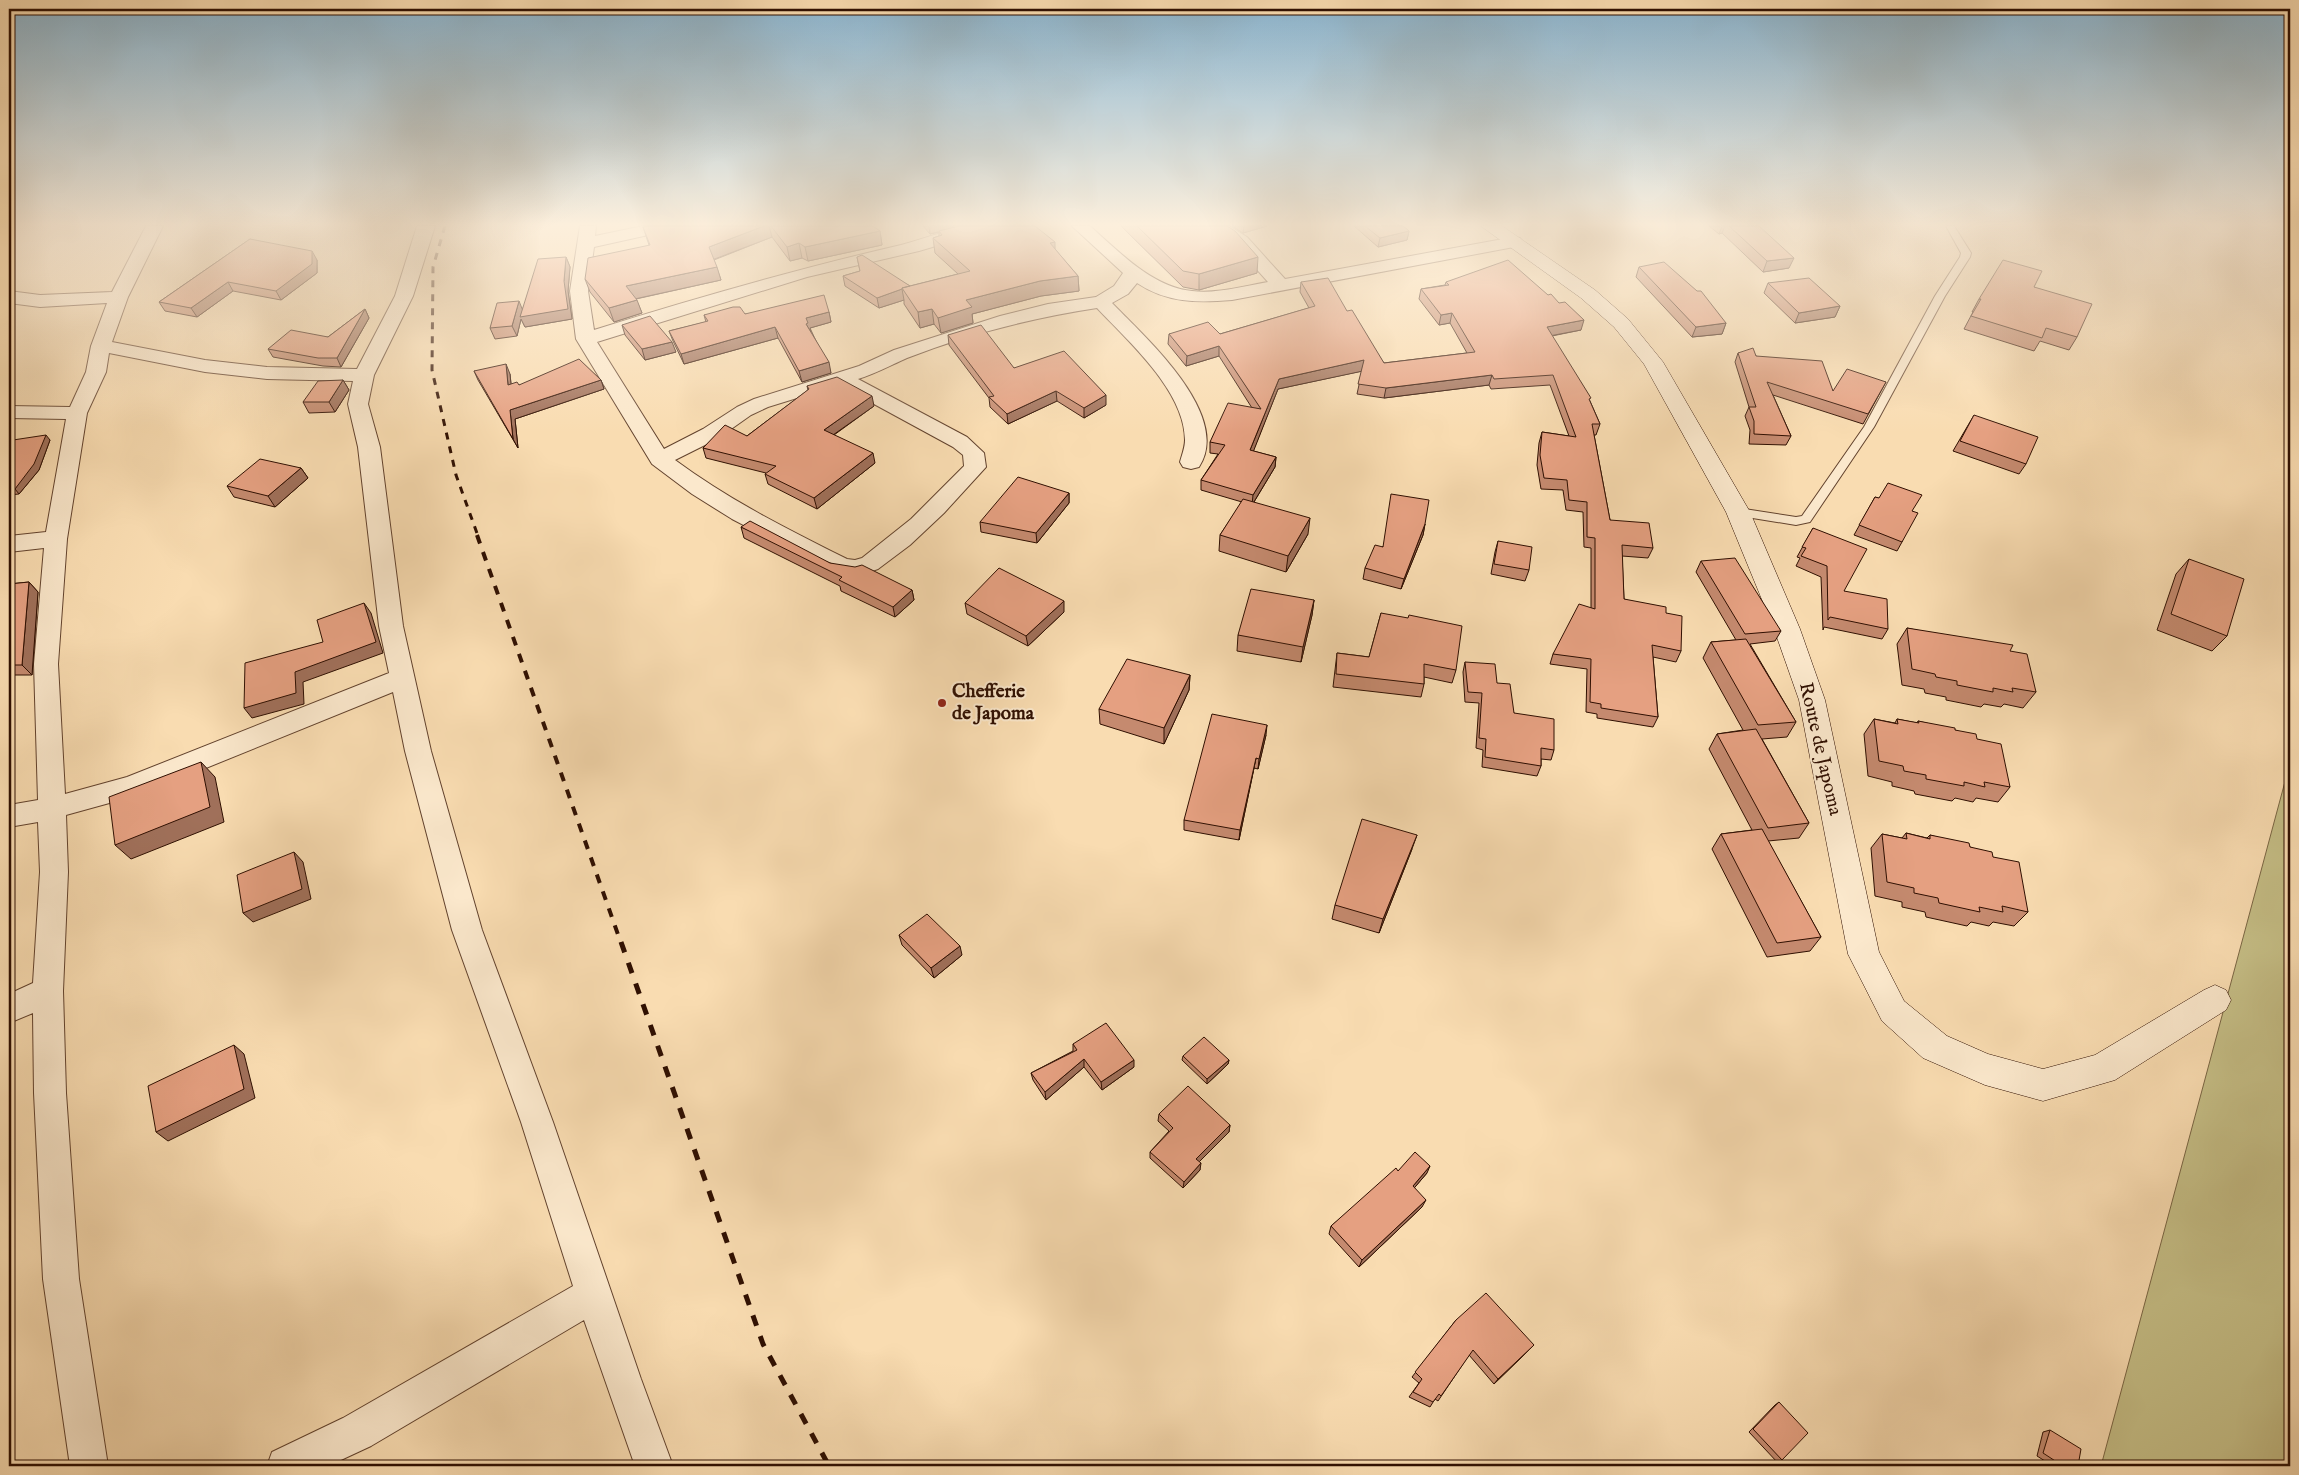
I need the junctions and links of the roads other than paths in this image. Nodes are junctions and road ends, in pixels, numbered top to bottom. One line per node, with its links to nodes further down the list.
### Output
1 (404, 295): 14 (street)
2 (580, 295): 12 (street)
3 (728, 295): 12 (street)
4 (1113, 295): 11 (street)
5 (1183, 295): 6 (street)
6 (1221, 295)
7 (1589, 295): 20 (street, Route de Japoma)
8 (1941, 295): 20 (lane)
9 (9, 297): 10 (street)
10 (119, 297): 13 (street)
11 (1101, 302): 15 (street); 19 (street)
12 (586, 340): 18 (street)
13 (101, 346): 14 (street); 17 (street)
14 (364, 375): 23 (street)
15 (840, 378): 18 (street); 18 (street)
16 (9, 412): 17 (street)
17 (76, 413): 21 (street)
18 (660, 459)
19 (1191, 462)
20 (1738, 512): 27 (street, Route de Japoma)
21 (56, 539): 22 (street); 24 (street)
22 (9, 544)
23 (402, 678): 24 (street); 29 (street)
24 (52, 808): 25 (street); 26 (street)
25 (9, 816)
26 (48, 991): 28 (street); 30 (street)
27 (2215, 1000)
28 (9, 1009)
29 (594, 1294): 31 (street); 32 (street)
30 (89, 1466)
31 (286, 1466)
32 (654, 1466)

